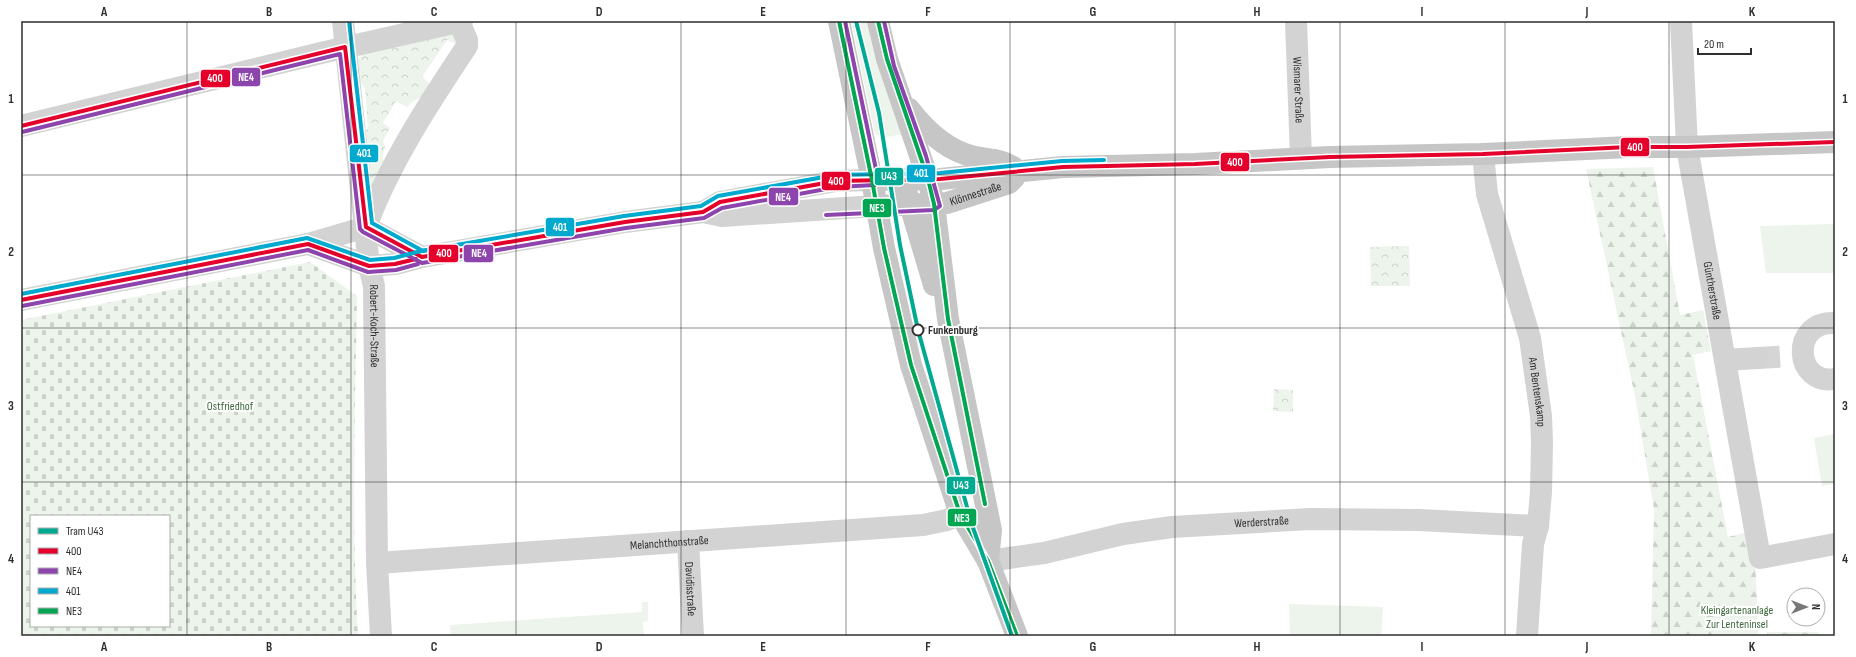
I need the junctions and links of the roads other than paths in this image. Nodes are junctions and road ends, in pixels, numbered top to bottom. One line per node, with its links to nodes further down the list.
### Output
1 (343, 21): 7 (street)
2 (461, 21): 7 (street); 22 (street, Robert-Koch-Straße)
3 (839, 21): 16 (main road)
4 (878, 21): 8 (main road)
5 (1296, 21): 13 (street, Wismarer Straße)
6 (1681, 21): 11 (street, Güntherstraße)
7 (345, 47): 9 (street); 22 (street)
8 (899, 97): 14 (main road); 15 (main road)
9 (21, 126)
10 (1835, 142): 11 (main road, Klönnestraße)
11 (1687, 147): 12 (main road, Klönnestraße); 30 (street, Güntherstraße)
12 (1483, 154): 13 (main road, Klönnestraße); 33 (street, Am Bentenskamp)
13 (1301, 158): 14 (main road, Klönnestraße)
14 (1020, 171): 15 (main road, Klönnestraße); 18 (main road, Klönnestraße)
15 (928, 179): 17 (main road, Klönnestraße); 18 (main road)
16 (872, 180): 17 (main road, Klönnestraße); 20 (main road); 21 (street)
17 (903, 180): 19 (main road)
18 (934, 204): 19 (main road, Klönnestraße); 27 (main road)
19 (910, 205): 20 (main road, Klönnestraße); 27 (main road)
20 (876, 206): 21 (street); 32 (main road)
21 (703, 212): 24 (street)
22 (366, 227): 23 (street); 24 (street); 25 (street, Robert-Koch-Straße)
23 (308, 244): 25 (street); 26 (street)
24 (422, 257): 25 (street)
25 (369, 266): 37 (street, Robert-Koch-Straße)
26 (21, 300)
27 (948, 319): 36 (main road)
28 (1835, 323): 31 (street)
29 (1758, 358): 30 (street)
30 (1725, 360): 35 (street, Güntherstraße)
31 (1835, 379)
32 (960, 514): 34 (street, Melanchthonstraße); 36 (main road)
33 (1538, 526): 36 (street, Werderstraße); 41 (street, Am Bentenskamp)
34 (688, 541): 37 (street, Melanchthonstraße); 39 (street, Davidisstraße)
35 (1835, 544)
36 (988, 561): 40 (main road)
37 (377, 563): 38 (street, Robert-Koch-Straße)
38 (381, 636)
39 (693, 636)
40 (1017, 636)
41 (1527, 636)

